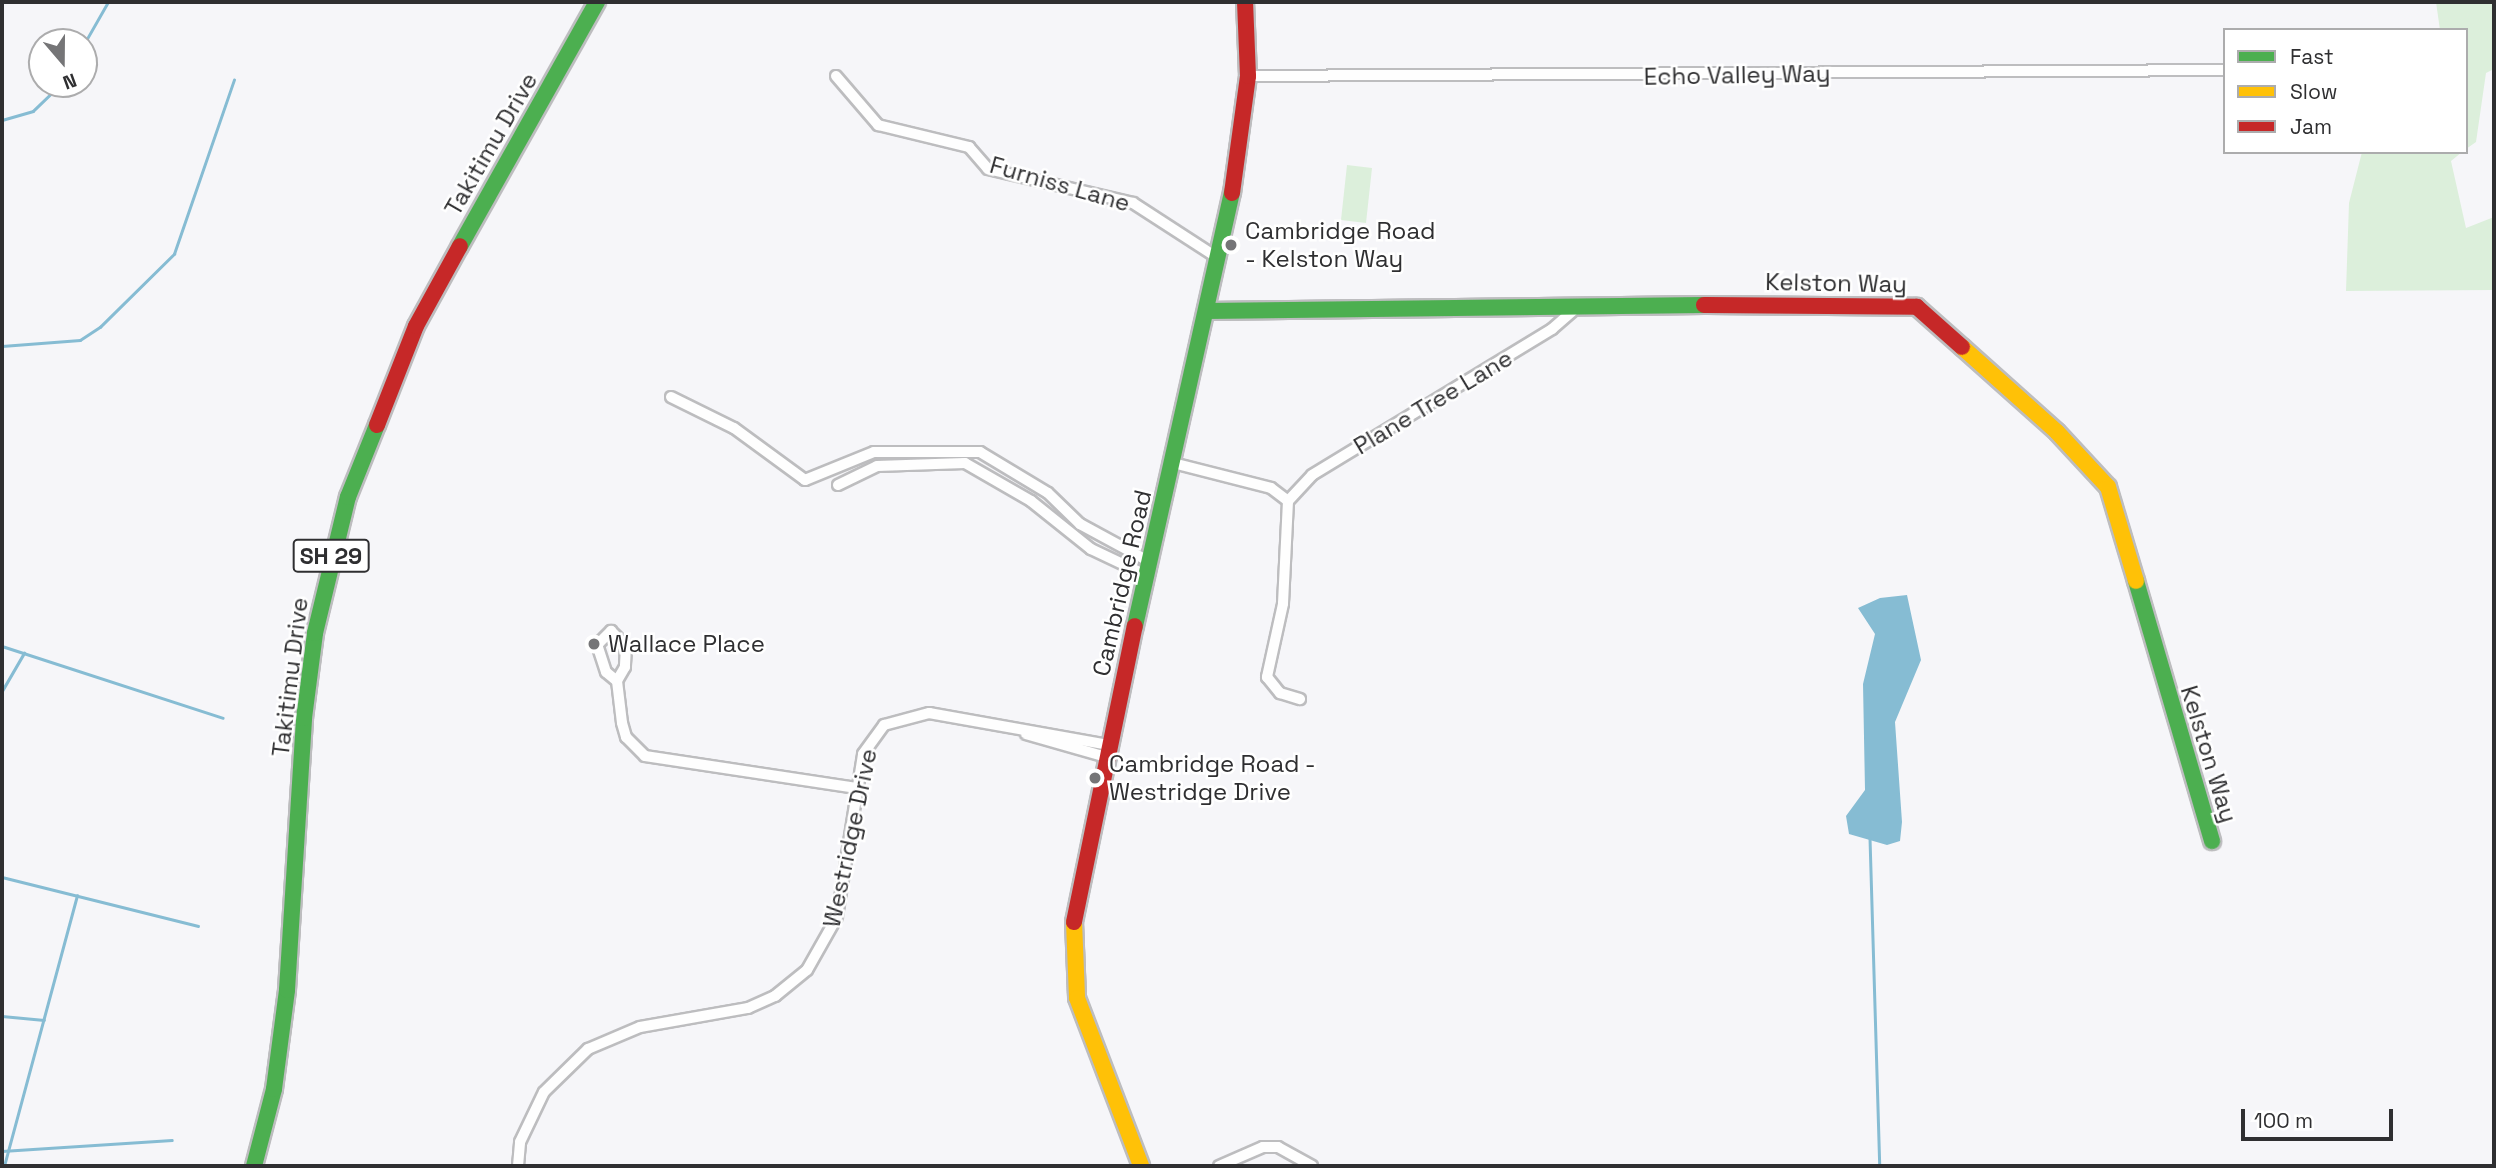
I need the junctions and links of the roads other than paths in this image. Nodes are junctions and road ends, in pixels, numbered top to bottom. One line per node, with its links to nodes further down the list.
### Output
1 (597, 2): 19 (main road, Takitimu Drive / SH 29)
2 (1245, 2): 5 (main road, Cambridge Road)
3 (2223, 70): 5 (street, Echo Valley Way)
4 (835, 76): 6 (street, Furniss Lane)
5 (1248, 76): 6 (main road, Cambridge Road)
6 (1218, 258): 8 (main road, Cambridge Road)
7 (1580, 305): 8 (main road, Kelston Way); 12 (street, Plane Tree Lane); 18 (main road, Kelston Way)
8 (1206, 311): 10 (main road, Cambridge Road)
9 (671, 397): 13 (street)
10 (1173, 463): 12 (street); 13 (main road, Cambridge Road)
11 (838, 485): 13 (street)
12 (1288, 501): 15 (street)
13 (1149, 569): 16 (main road, Cambridge Road)
14 (617, 681): 17 (street)
15 (1300, 699)
16 (1107, 751): 17 (street, Westridge Drive); 21 (main road, Cambridge Road)
17 (857, 788): 20 (street, Westridge Drive)
18 (2212, 841)
19 (254, 1166)
20 (518, 1166)
21 (1141, 1166)
22 (1219, 1166): 23 (street)
23 (1312, 1166)

